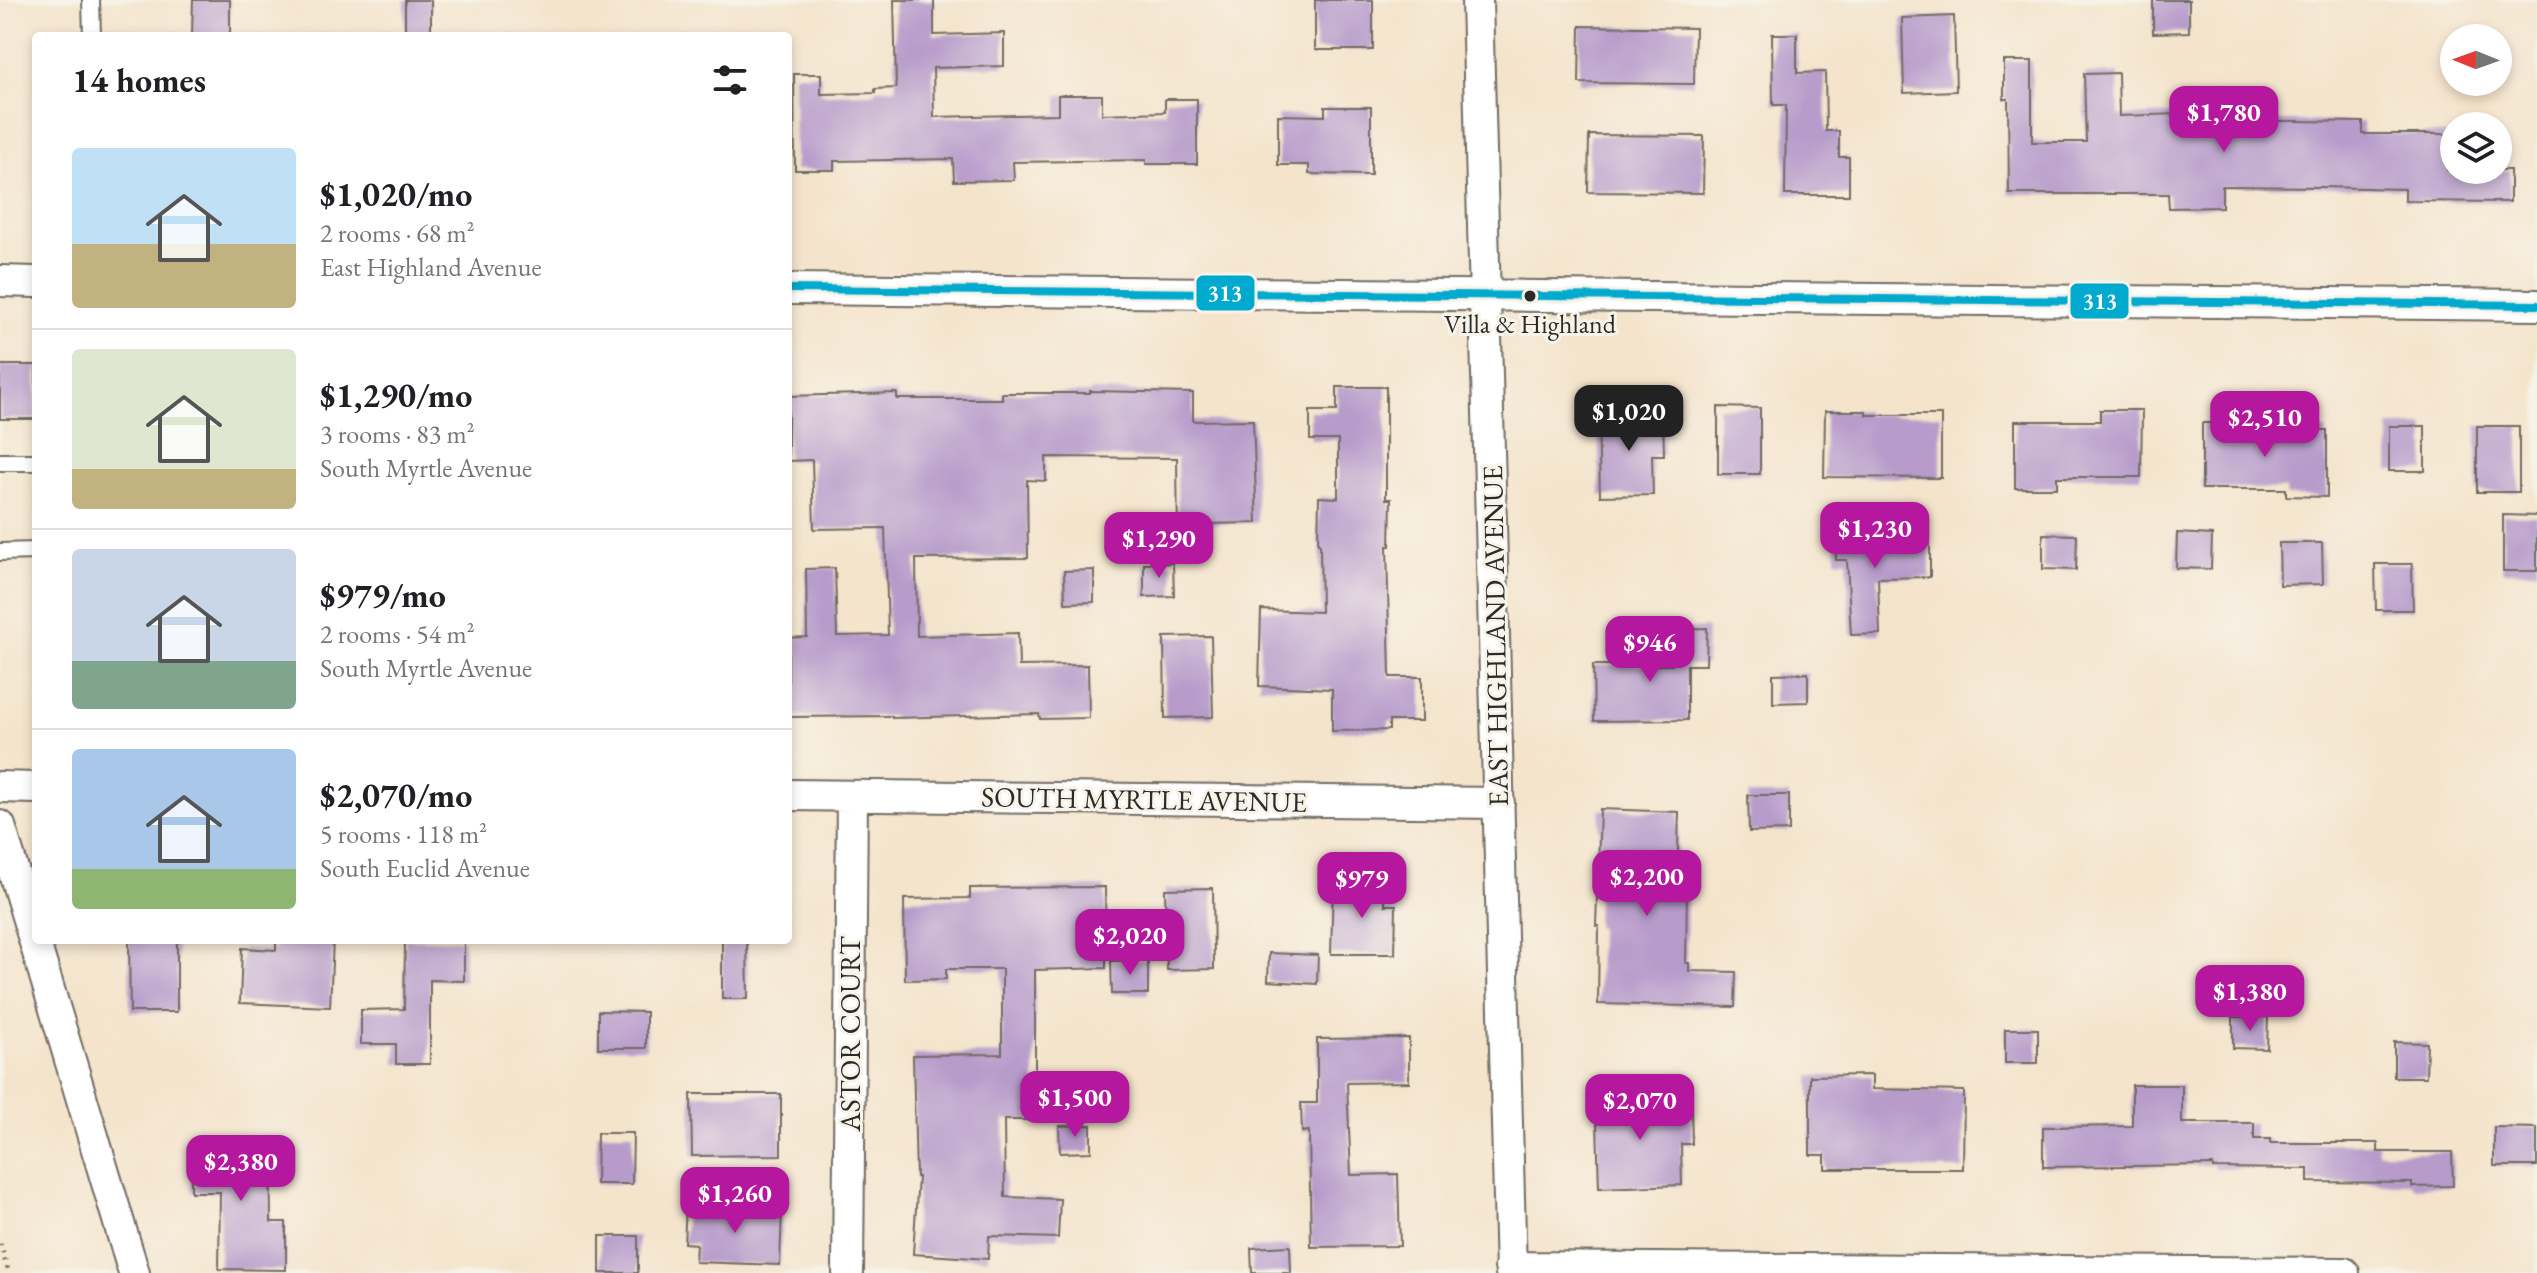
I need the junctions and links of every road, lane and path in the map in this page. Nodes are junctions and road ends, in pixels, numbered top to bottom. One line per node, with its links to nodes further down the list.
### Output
1 (91, 0): 3 (lane)
2 (1477, 0): 7 (street, EAST HIGHLAND AVENUE)
3 (92, 32)
4 (0, 281): 5 (street)
5 (32, 282)
6 (792, 289): 7 (street)
7 (1486, 296): 8 (street); 17 (street, EAST HIGHLAND AVENUE)
8 (2537, 305)
9 (0, 462): 10 (lane)
10 (32, 462)
11 (32, 551): 12 (lane)
12 (0, 552)
13 (0, 787): 14 (street)
14 (32, 788)
15 (792, 795): 16 (street, SOUTH MYRTLE AVENUE)
16 (852, 796): 17 (street, SOUTH MYRTLE AVENUE); 25 (street, ASTOR COURT)
17 (1499, 803): 22 (street, EAST HIGHLAND AVENUE)
18 (0, 826): 19 (street)
19 (32, 933)
20 (35, 944): 24 (street)
21 (0, 1244): 23 (path)
22 (1510, 1270): 26 (street)
23 (9, 1273)
24 (134, 1273)
25 (848, 1273)
26 (2344, 1273)

